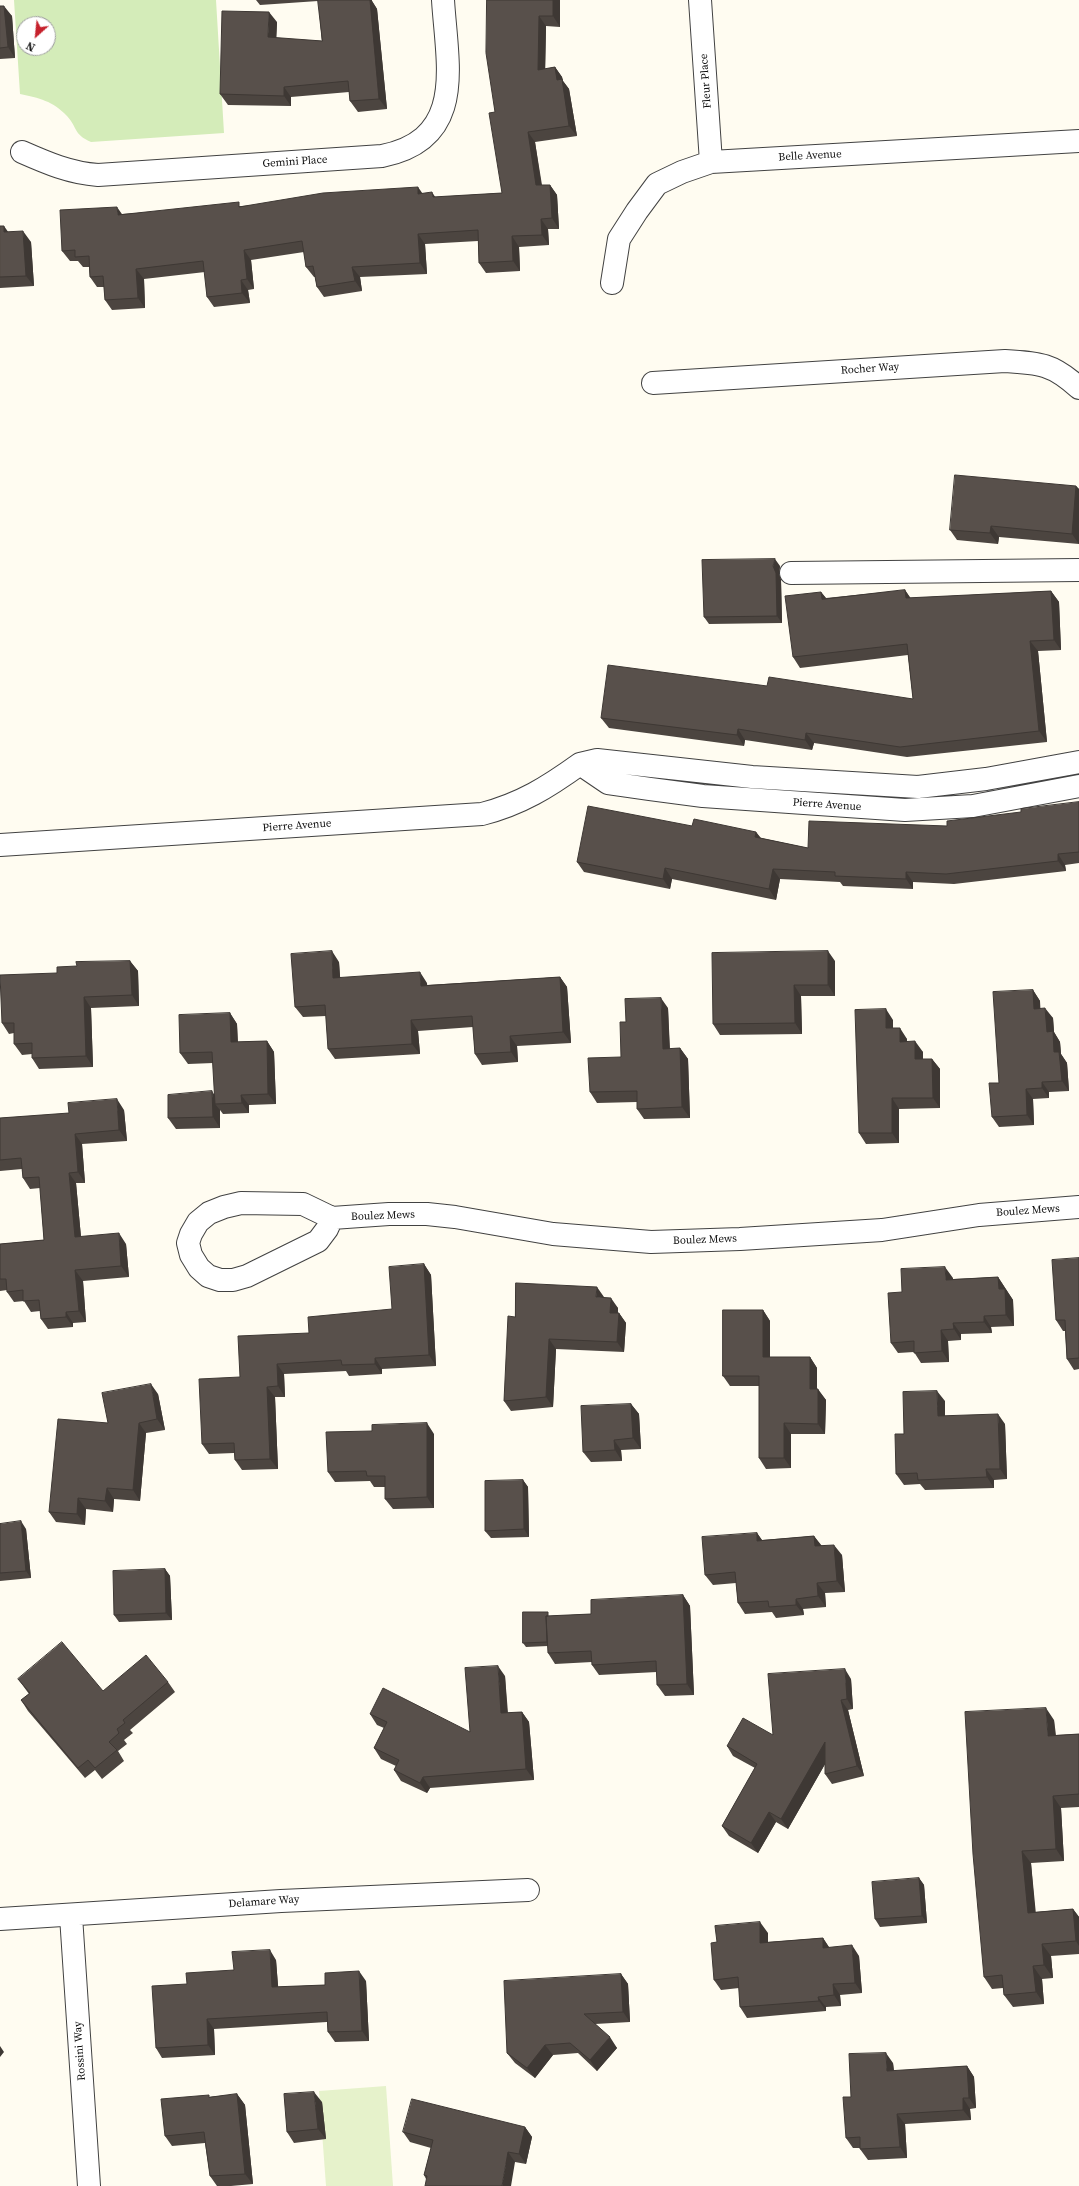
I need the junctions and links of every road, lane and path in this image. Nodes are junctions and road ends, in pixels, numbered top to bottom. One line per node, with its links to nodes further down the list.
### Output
1 (443, 0): 4 (street, Gemini Place)
2 (700, 0): 5 (street, Fleur Place)
3 (1079, 141): 5 (street, Belle Avenue)
4 (22, 152)
5 (711, 162): 6 (street, Belle Avenue)
6 (612, 283)
7 (653, 383): 8 (street, Rocher Way)
8 (1079, 388)
9 (1079, 570): 10 (street)
10 (791, 573)
11 (1079, 762): 12 (street, Pierre Avenue)
12 (580, 764): 13 (street, Pierre Avenue); 14 (street, Pierre Avenue)
13 (1079, 786)
14 (0, 845)
15 (1079, 1207): 16 (street, Boulez Mews)
16 (332, 1218): 16 (street, Boulez Mews)
17 (528, 1890): 18 (street, Delamare Way)
18 (71, 1916): 19 (street, Delamare Way); 20 (street, Rossini Way)
19 (0, 1919)
20 (89, 2186)

